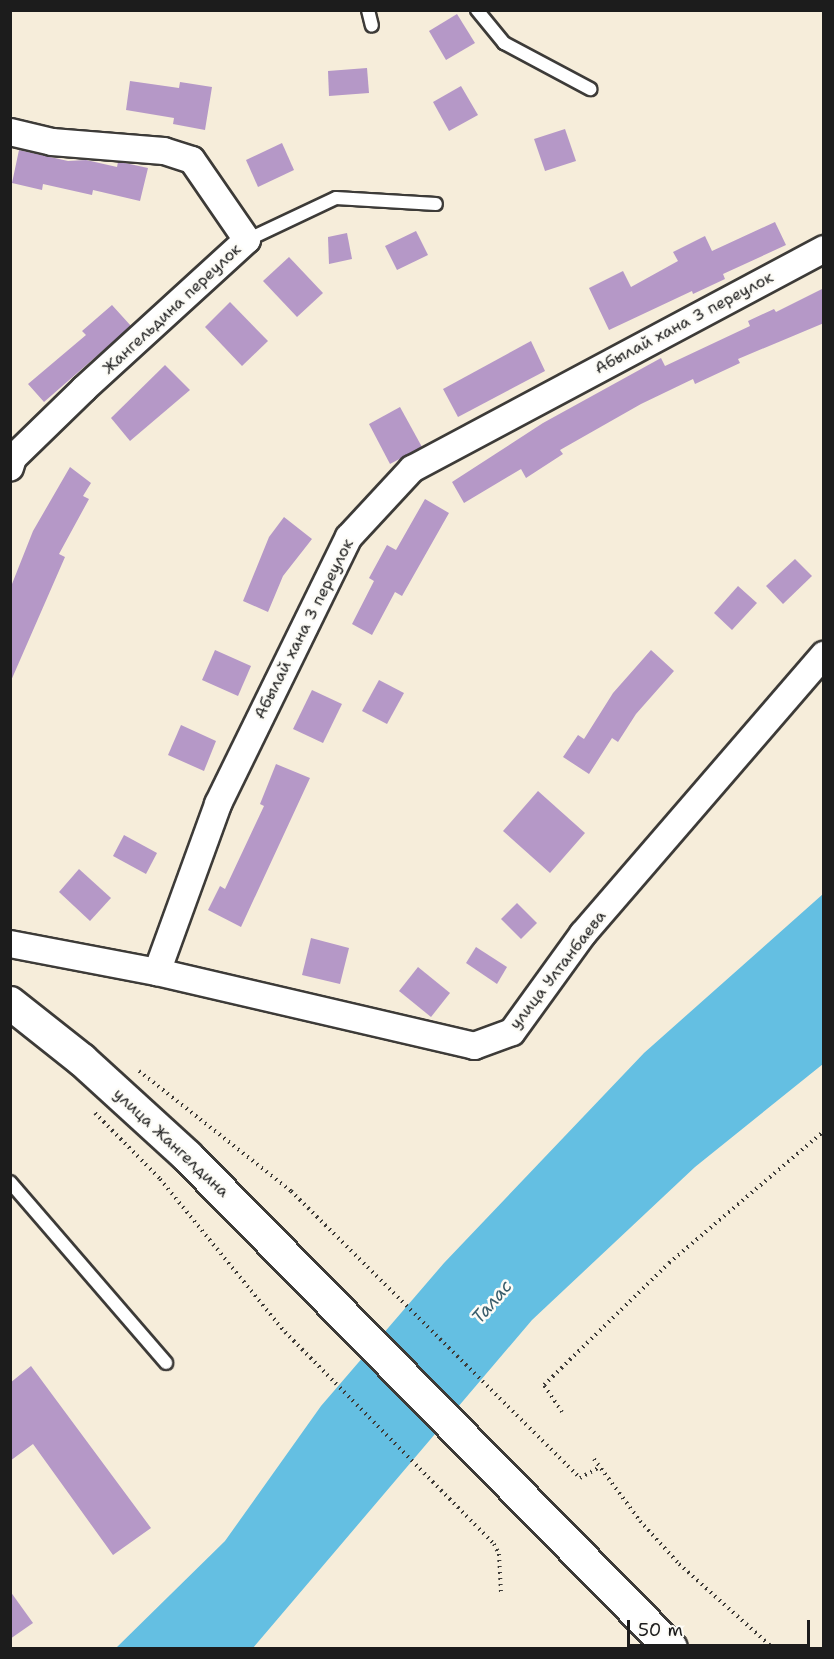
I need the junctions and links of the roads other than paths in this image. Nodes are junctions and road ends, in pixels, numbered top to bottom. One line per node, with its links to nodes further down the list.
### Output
1 (368, 10): 3 (lane)
2 (477, 10): 4 (lane)
3 (372, 26)
4 (590, 89)
5 (10, 132): 7 (street)
6 (436, 204): 7 (lane, Жангельдина переулок)
7 (247, 240): 9 (street, Жангельдина переулок)
8 (824, 249): 12 (street, Абылай хана 3 переулок)
9 (10, 468)
10 (824, 655): 12 (street, улица Ултанбаева)
11 (10, 944): 12 (street, улица Ултанбаева)
12 (157, 972)
13 (10, 1003): 16 (street, улица Жангелдина)
14 (10, 1182): 15 (lane)
15 (166, 1363)
16 (671, 1648)

